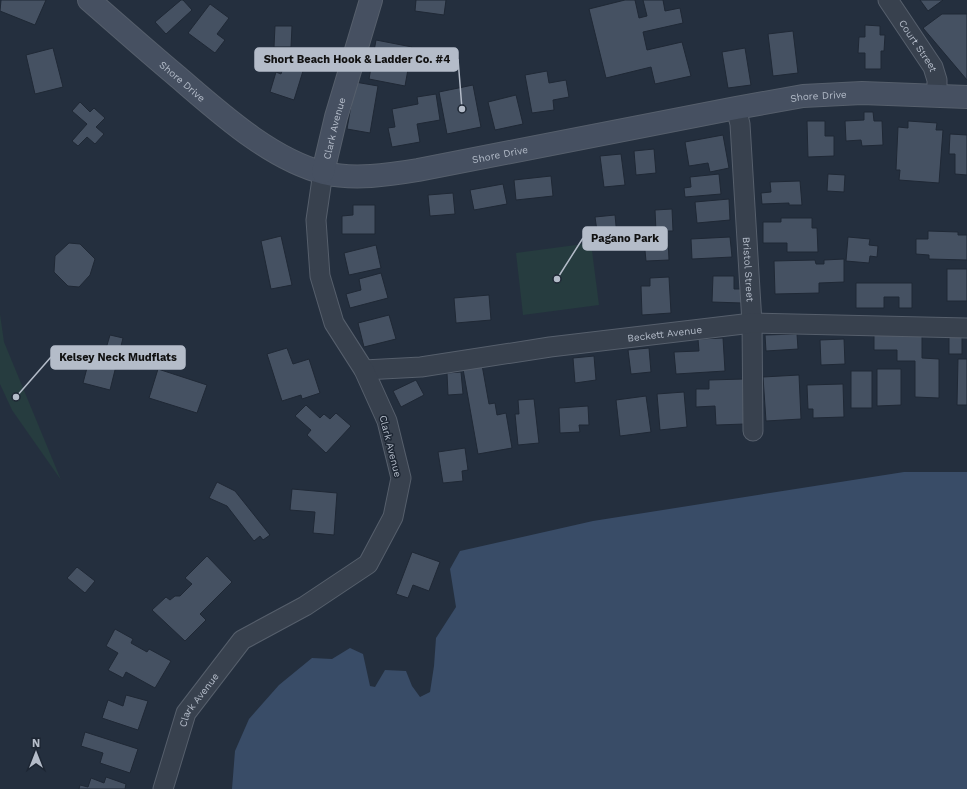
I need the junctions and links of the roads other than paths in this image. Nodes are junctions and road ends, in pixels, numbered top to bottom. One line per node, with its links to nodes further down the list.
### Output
1 (371, 0): 7 (main road, Clark Avenue)
2 (888, 0): 4 (street, Court Street)
3 (99, 3): 7 (main road, Shore Drive)
4 (938, 96): 5 (main road, Shore Drive); 6 (main road, Shore Drive)
5 (967, 97)
6 (736, 108): 7 (main road, Shore Drive); 8 (street, Bristol Street)
7 (322, 172): 10 (street, Clark Avenue)
8 (752, 323): 9 (street, Beckett Avenue); 10 (street, Beckett Avenue); 11 (street, Bristol Street)
9 (967, 328)
10 (364, 370): 12 (street, Clark Avenue)
11 (752, 431)
12 (162, 789)

